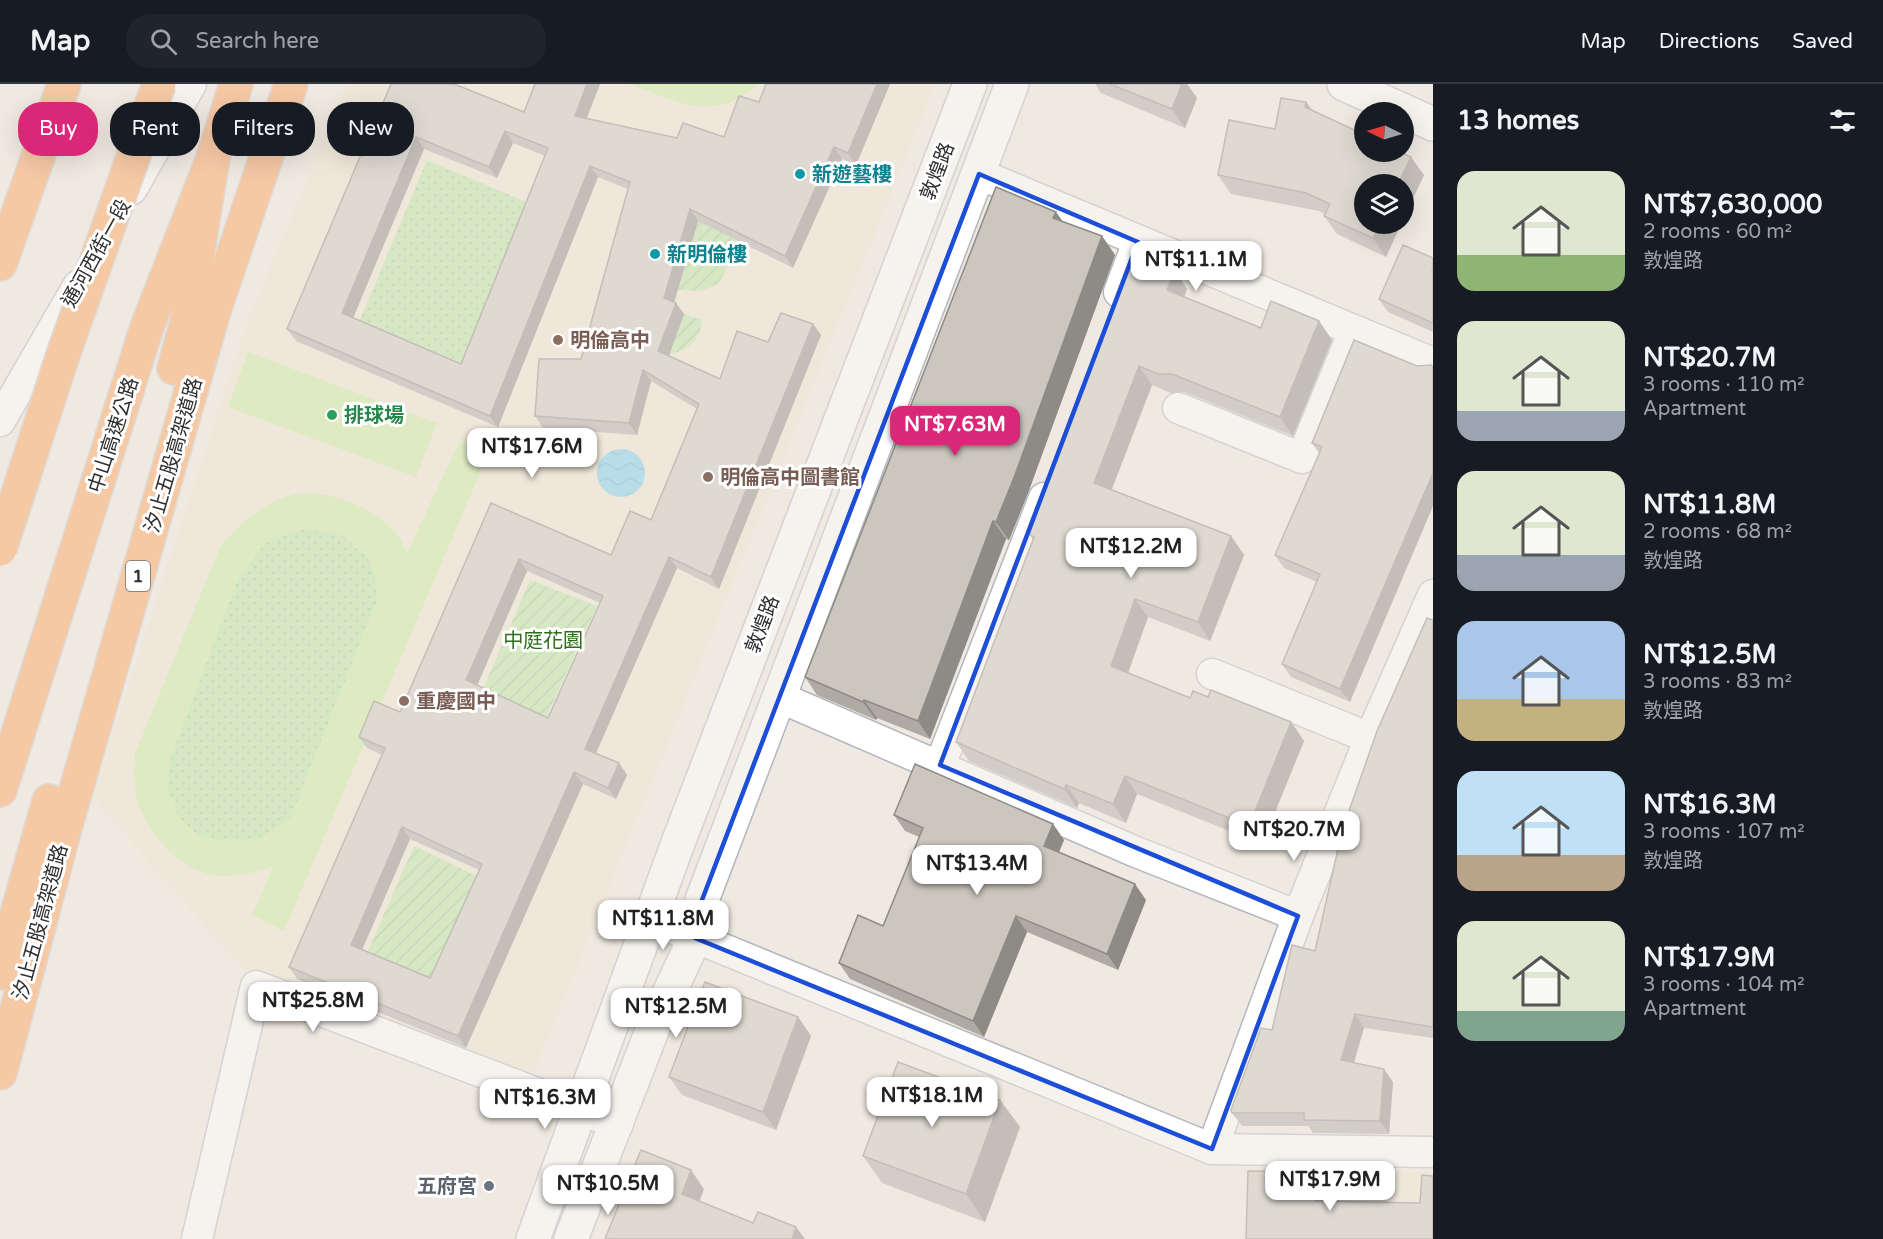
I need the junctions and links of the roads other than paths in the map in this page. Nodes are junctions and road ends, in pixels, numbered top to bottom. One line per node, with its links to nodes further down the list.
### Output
1 (64, 84): 13 (highway)
2 (159, 84): 20 (highway, bridge)
3 (191, 84): 18 (street, 通河西街一段)
4 (236, 84): 10 (highway, 中山高速公路 / 1)
5 (291, 84): 31 (highway, 汐止五股高架道路 / 1)
6 (970, 84): 28 (street, 敦煌路)
7 (1012, 84): 11 (street, 敦煌路)
8 (1344, 84): 9 (street)
9 (1433, 124)
10 (213, 158): 26 (highway, 中山高速公路 / 1); 30 (highway, 1)
11 (979, 174): 12 (street, 敦煌路); 23 (street, 敦煌路)
12 (1138, 242): 14 (street); 15 (street, 敦煌路)
13 (0, 264)
14 (1109, 320)
15 (1354, 331): 16 (street, 敦煌路); 17 (street)
16 (1433, 363)
17 (1178, 408)
18 (0, 421)
19 (1052, 477): 25 (street)
20 (0, 549)
21 (1432, 603): 24 (street)
22 (1212, 674): 24 (street)
23 (779, 697): 25 (street); 29 (street, 敦煌路)
24 (1371, 738): 27 (street)
25 (940, 765): 27 (street)
26 (0, 790)
27 (1298, 916): 34 (street)
28 (650, 919): 29 (street); 32 (street, 敦煌路)
29 (694, 938): 33 (street, 敦煌路); 34 (street)
30 (0, 973)
31 (0, 1072)
32 (579, 1109): 33 (street); 36 (street); 37 (street, 敦煌路)
33 (618, 1124): 38 (street, 敦煌路)
34 (1212, 1149): 35 (street)
35 (1433, 1152)
36 (197, 1239)
37 (533, 1239)
38 (571, 1239)

